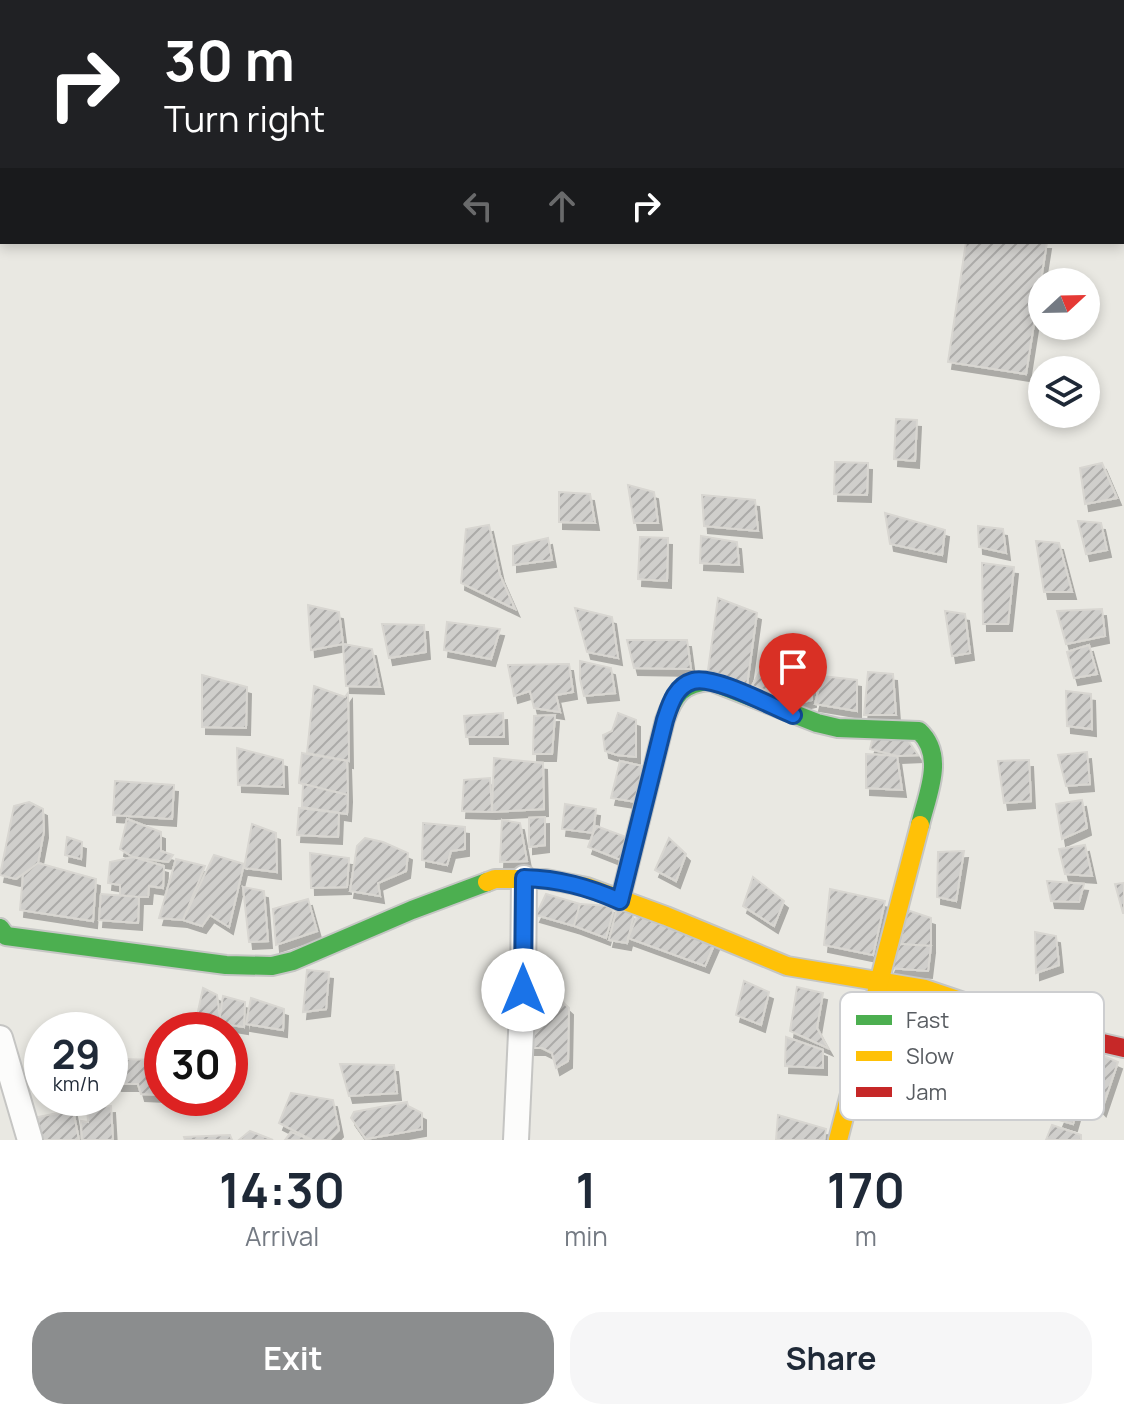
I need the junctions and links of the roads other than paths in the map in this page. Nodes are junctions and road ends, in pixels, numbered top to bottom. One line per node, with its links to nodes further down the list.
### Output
1 (524, 878): 2 (street); 3 (street); 12 (street)
2 (620, 901): 4 (street); 4 (street)
3 (2, 938)
4 (879, 980): 5 (street); 6 (street)
5 (876, 992)
6 (934, 992)
7 (0, 1038): 11 (street)
8 (1104, 1043): 9 (street)
9 (1124, 1048)
10 (843, 1120): 13 (street)
11 (30, 1140)
12 (516, 1140)
13 (838, 1140)

